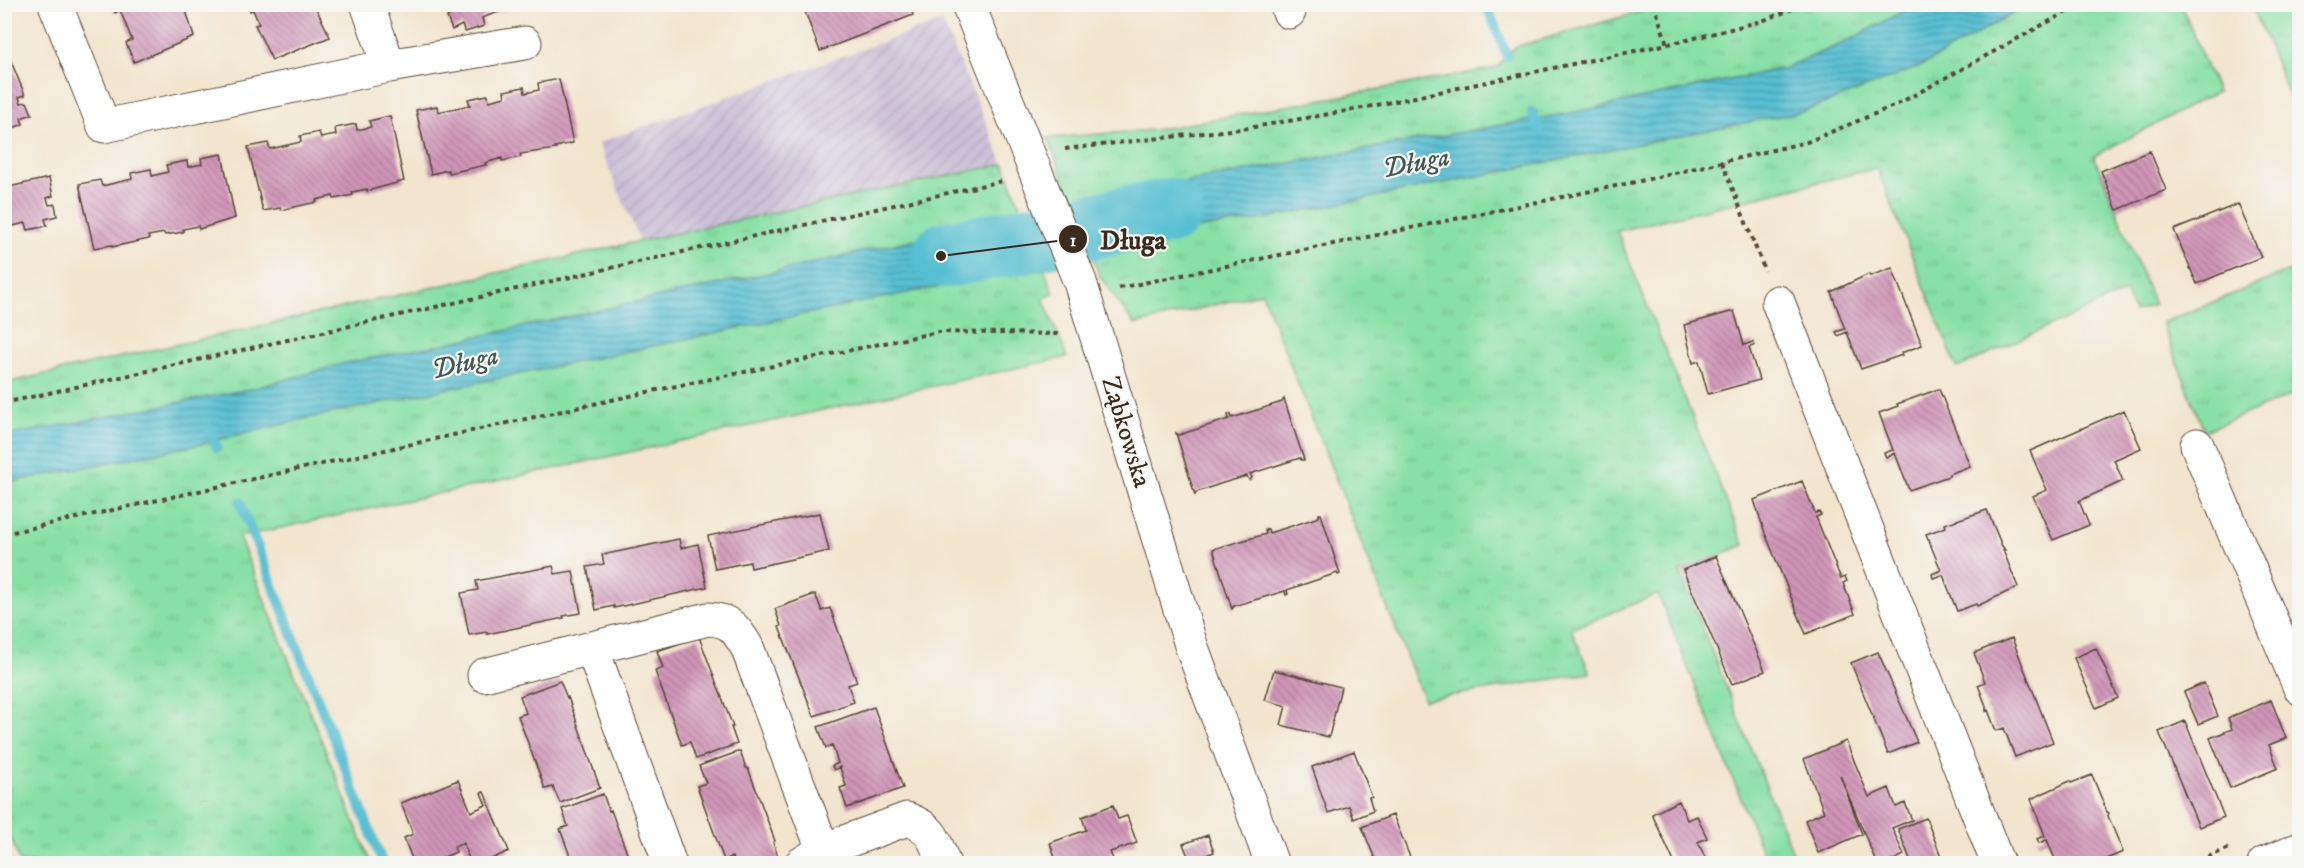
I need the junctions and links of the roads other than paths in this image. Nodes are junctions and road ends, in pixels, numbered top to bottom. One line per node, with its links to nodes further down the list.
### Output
1 (55, 4): 5 (street)
2 (367, 4): 5 (street)
3 (968, 4): 15 (street, Ząbkowska)
4 (525, 43): 5 (street)
5 (389, 66)
6 (1778, 302): 16 (street)
7 (2197, 445): 10 (street)
8 (592, 648): 9 (street); 12 (street); 13 (street)
9 (484, 675)
10 (2300, 688)
11 (2300, 849): 17 (street)
12 (812, 857): 14 (street)
13 (670, 864)
14 (944, 864)
15 (1272, 864)
16 (1998, 864)
17 (2264, 864)

